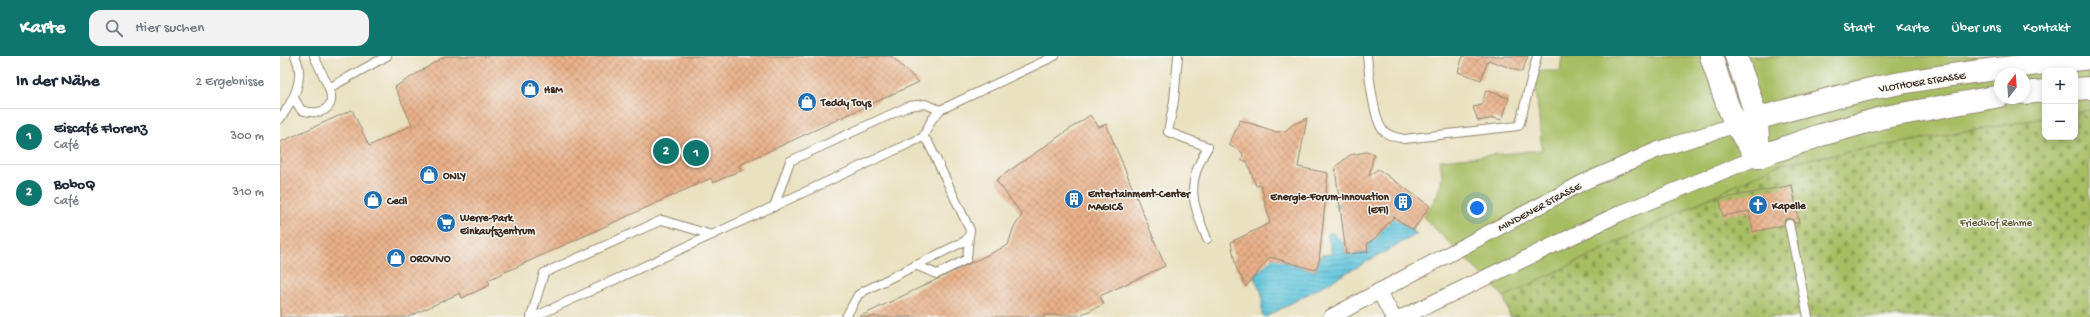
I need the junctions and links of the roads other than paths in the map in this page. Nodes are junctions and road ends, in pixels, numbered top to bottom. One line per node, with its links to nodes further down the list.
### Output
1 (295, 56): 17 (lane)
2 (314, 56): 11 (lane)
3 (387, 56): 11 (lane)
4 (1055, 56): 18 (lane)
5 (1178, 56): 28 (lane)
6 (1367, 56): 7 (lane)
7 (1537, 56)
8 (1711, 56): 21 (main road)
9 (1736, 56): 20 (main road)
10 (2090, 58): 20 (main road, VLOTHOER STRASSE)
11 (329, 88): 17 (lane)
12 (2090, 88): 13 (main road)
13 (2078, 89)
14 (2042, 92): 15 (main road)
15 (2030, 93)
16 (1994, 97): 23 (main road)
17 (294, 98): 19 (lane)
18 (940, 110): 22 (lane); 24 (lane)
19 (280, 119)
20 (1757, 119): 21 (main road, MINDENER STRASSE); 23 (main road)
21 (1735, 125): 23 (main road); 30 (street, MINDENER STRASSE)
22 (923, 136): 24 (lane); 27 (lane)
23 (1758, 157): 36 (street)
24 (774, 207): 26 (lane)
25 (1789, 224): 37 (lane)
26 (712, 235): 31 (lane); 32 (lane)
27 (969, 236): 29 (lane); 29 (lane)
28 (1207, 239)
29 (916, 265): 33 (lane)
30 (1379, 291): 34 (street, MINDENER STRASSE); 35 (street)
31 (531, 317)
32 (534, 317)
33 (846, 317)
34 (1331, 317)
35 (1393, 317)
36 (1403, 317)
37 (1808, 317)

